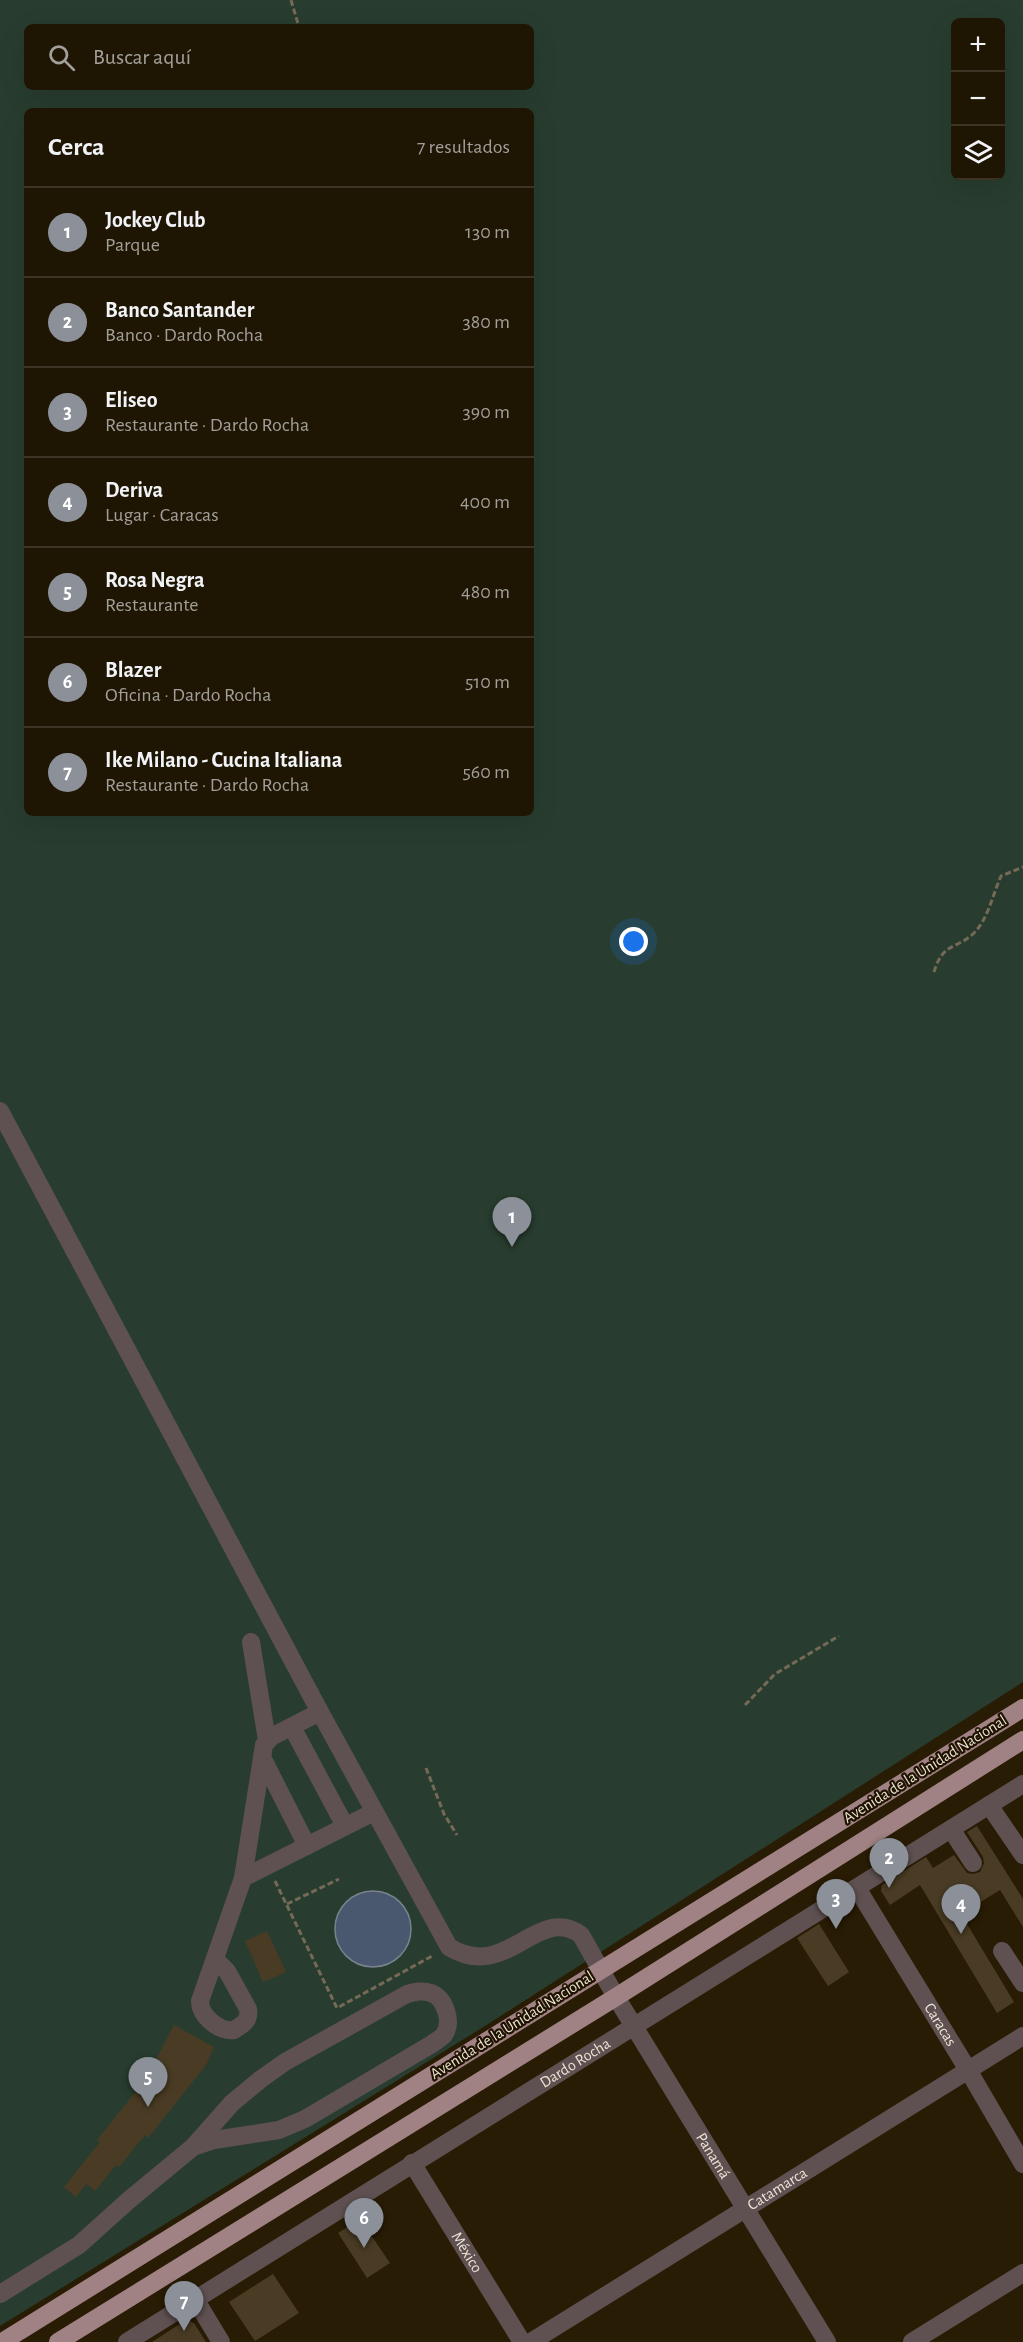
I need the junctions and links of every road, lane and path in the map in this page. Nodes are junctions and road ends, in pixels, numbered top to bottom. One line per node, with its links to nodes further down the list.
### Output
1 (291, 0): 2 (path)
2 (297, 24)
3 (1023, 867): 4 (path)
4 (934, 972)
5 (0, 1111): 10 (street)
6 (839, 1636): 8 (path)
7 (251, 1642): 13 (street)
8 (746, 1706)
9 (1023, 1708): 32 (main road, Avenida de la Unidad Nacional)
10 (320, 1712): 11 (street); 17 (street)
11 (292, 1726): 13 (street); 18 (street)
12 (1023, 1740): 34 (main road, Avenida de la Unidad Nacional)
13 (265, 1748): 21 (street); 25 (street)
14 (426, 1768): 20 (path)
15 (1023, 1784): 16 (street, Dardo Rocha)
16 (989, 1805): 19 (street, Dardo Rocha); 22 (street)
17 (374, 1812): 18 (street); 29 (street)
18 (345, 1826): 21 (street)
19 (951, 1829): 23 (street); 27 (street, Dardo Rocha)
20 (457, 1835)
21 (307, 1846): 24 (street)
22 (1023, 1855)
23 (973, 1863)
24 (268, 1866): 25 (street); 28 (path)
25 (243, 1878): 31 (street)
26 (339, 1879): 28 (path)
27 (857, 1888): 35 (street, Dardo Rocha); 37 (street, Caracas)
28 (286, 1905): 29 (path)
29 (449, 1947): 32 (street, Panamá)
30 (1002, 1951): 33 (street)
31 (216, 1960)
32 (601, 1970): 34 (street, Panamá); 45 (main road, Avenida de la Unidad Nacional)
33 (1023, 1983)
34 (616, 1997): 35 (street, Panamá); 46 (main road, Avenida de la Unidad Nacional)
35 (634, 2026): 39 (street, Dardo Rocha); 41 (street, Panamá)
36 (1023, 2036): 37 (street, Catamarca)
37 (968, 2070): 40 (street, Caracas); 41 (street, Catamarca)
38 (193, 2148): 38 (street); 43 (street)
39 (412, 2163): 44 (street, Dardo Rocha); 49 (street, México)
40 (1023, 2164)
41 (745, 2208): 50 (street, Catamarca); 51 (street, Panamá)
42 (1023, 2273): 52 (street)
43 (0, 2294)
44 (195, 2299): 47 (street, Dardo Rocha); 48 (street)
45 (2, 2342)
46 (58, 2342)
47 (127, 2342)
48 (221, 2342)
49 (522, 2342)
50 (531, 2342)
51 (826, 2342)
52 (912, 2342)

